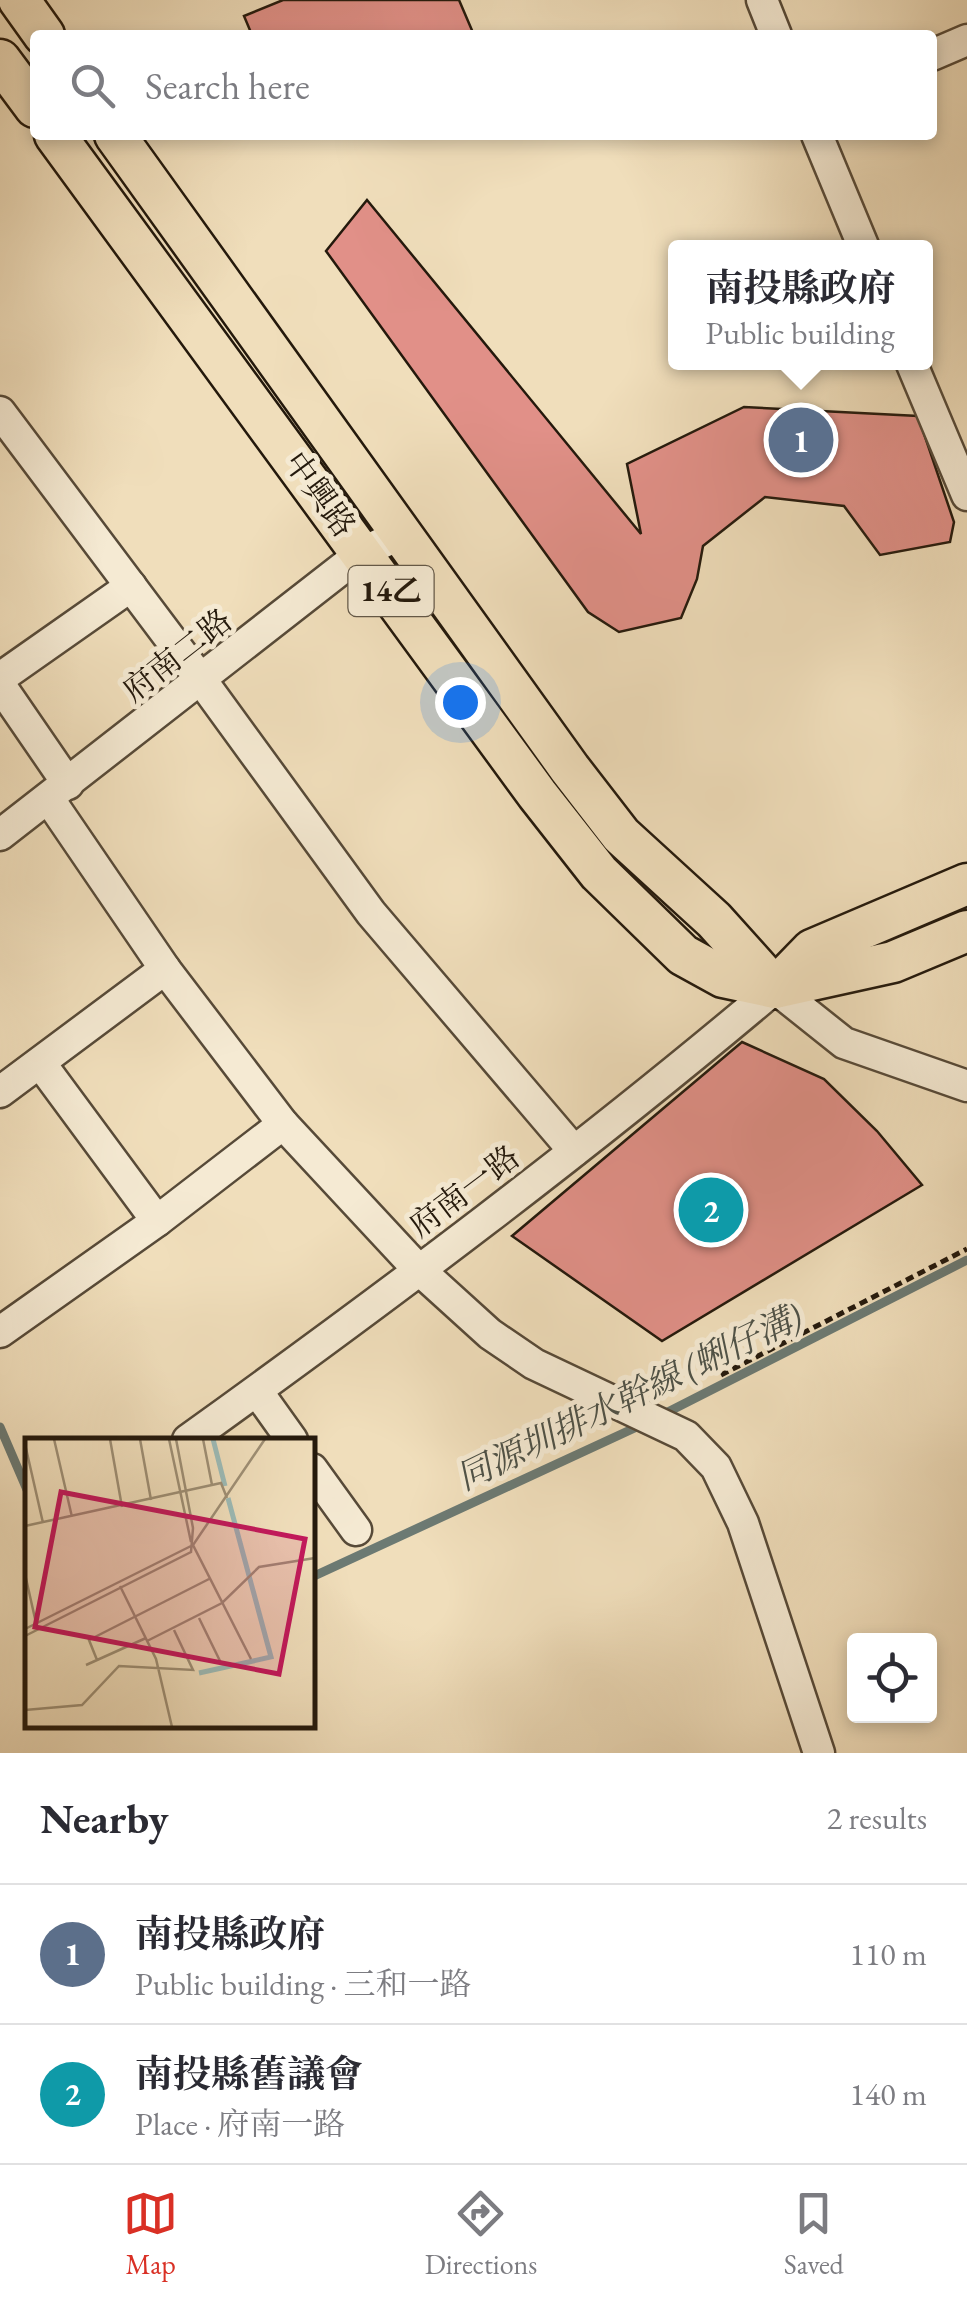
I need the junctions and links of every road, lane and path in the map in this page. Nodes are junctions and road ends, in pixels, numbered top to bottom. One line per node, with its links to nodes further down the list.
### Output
1 (762, 0): 2 (street)
2 (774, 30)
3 (967, 40): 4 (street)
4 (937, 53)
5 (0, 60): 6 (main road)
6 (30, 101)
7 (59, 140): 16 (main road, 中興路 / 14乙)
8 (119, 140): 15 (main road, 中興路 / 14乙)
9 (819, 140): 10 (street)
10 (861, 240)
11 (916, 370): 13 (street)
12 (0, 412): 17 (street)
13 (956, 438): 14 (street)
14 (967, 495)
15 (399, 534): 16 (street, 府南二路); 20 (main road, 中興路 / 14乙)
16 (362, 552): 18 (street, 府南二路); 22 (main road, 中興路 / 14乙)
17 (131, 586): 18 (street); 19 (street)
18 (202, 680): 21 (street, 府南二路); 32 (street)
19 (0, 681): 21 (street)
20 (570, 769): 22 (main road); 27 (main road, 中興路 / 14乙)
21 (58, 792): 23 (street, 府南二路); 26 (street)
22 (537, 794): 27 (main road, 中興路 / 14乙)
23 (0, 836)
24 (967, 884): 27 (main road)
25 (967, 931): 27 (main road, 中興路 / 14乙)
26 (165, 969): 28 (street); 31 (street)
27 (775, 988): 29 (street); 32 (street, 府南一路)
28 (41, 1064): 30 (street); 33 (street)
29 (967, 1086)
30 (0, 1092)
31 (283, 1124): 33 (street); 35 (street)
32 (574, 1151): 35 (street, 府南一路)
33 (158, 1221): 36 (street)
34 (967, 1249): 37 (path)
35 (420, 1268): 38 (street, 府南一路); 43 (street)
36 (0, 1332)
37 (721, 1375)
38 (257, 1391): 39 (street, 府南一路); 40 (street)
39 (191, 1438)
40 (291, 1438)
41 (315, 1473): 42 (street)
42 (356, 1530)
43 (820, 1753)

